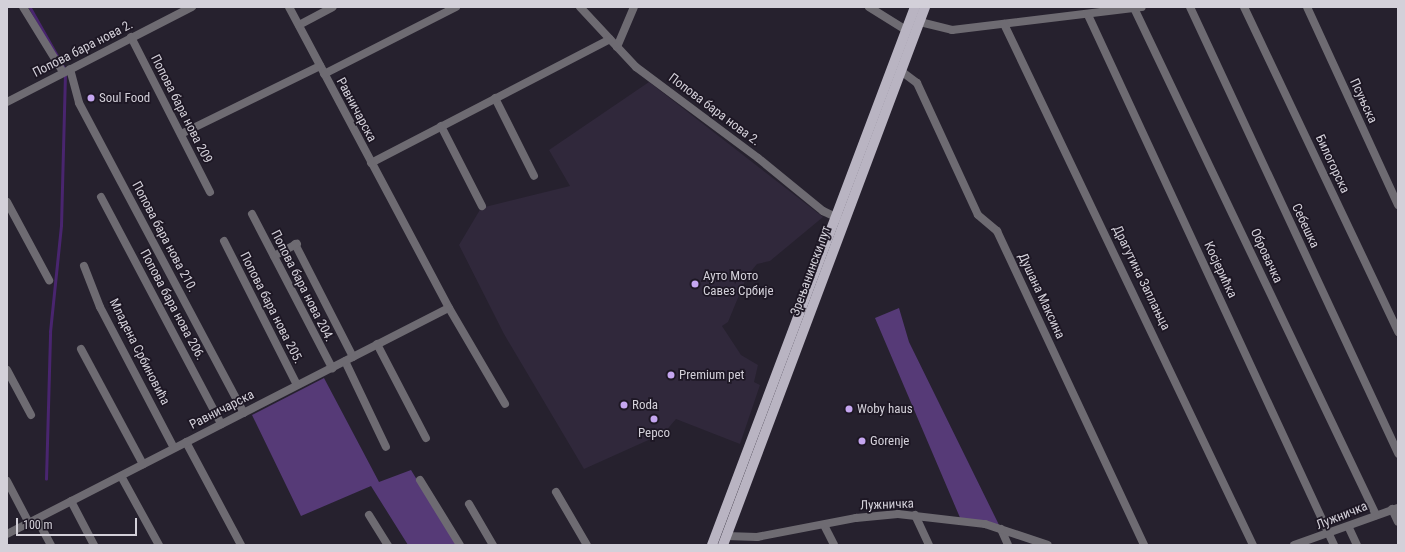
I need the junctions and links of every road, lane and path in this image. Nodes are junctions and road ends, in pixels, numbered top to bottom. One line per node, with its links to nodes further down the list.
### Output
1 (23, 7): 24 (street, Попова бара нова 210.)
2 (192, 7): 20 (street, Попова бара нова 2.)
3 (289, 7): 18 (street, Равничарска)
4 (333, 7): 18 (street)
5 (456, 7): 26 (street)
6 (580, 7): 21 (street, Попова бара нова 2.)
7 (634, 7): 22 (street)
8 (869, 7): 19 (street)
9 (915, 7): 19 (main road, Зрењанински пут)
10 (925, 7): 16 (main road, Зрењанински пут)
11 (1190, 7): 61 (street, Себешка)
12 (1244, 7): 45 (street, Билогорска)
13 (1307, 7): 36 (street, Псуњска)
14 (1138, 8): 15 (street); 72 (street, Обровачка)
15 (1088, 15): 17 (street); 79 (street, Косјерићка)
16 (920, 22): 17 (street); 25 (main road, Зрењанински пут)
17 (1004, 24): 95 (street, Драгутина Заплањца)
18 (299, 25): 23 (street, Равничарска)
19 (906, 30): 39 (main road, Зрењанински пут)
20 (131, 37): 24 (street, Попова бара нова 2.); 30 (street, Попова бара нова 209)
21 (610, 39): 22 (street, Попова бара нова 2.); 27 (street)
22 (617, 47): 39 (street, Попова бара нова 2.)
23 (320, 66): 26 (street, Равничарска); 30 (street)
24 (66, 71): 28 (street, Попова бара нова 2.); 54 (street, Попова бара нова 210.)
25 (901, 71): 39 (main road, Зрењанински пут); 94 (street, Душана Максина)
26 (324, 74): 31 (street, Равничарска)
27 (495, 98): 29 (street); 32 (street)
28 (7, 102)
29 (441, 126): 31 (street); 37 (street)
30 (181, 134): 33 (street, Попова бара нова 209)
31 (371, 163): 44 (street, Равничарска)
32 (534, 176)
33 (210, 192)
34 (101, 197): 56 (street, Попова бара нова 206.)
35 (7, 202): 43 (street)
36 (1398, 205)
37 (482, 206)
38 (252, 214): 41 (street, Попова бара нова 204.)
39 (840, 219): 80 (main road, Зрењанински пут); 89 (main road, Зрењанински пут)
40 (224, 241): 52 (street, Попова бара нова 205.)
41 (274, 256): 48 (street); 50 (street, Попова бара нова 204.)
42 (84, 266): 60 (street, Младена Србиновића)
43 (49, 280)
44 (449, 308): 46 (street, Равничарска); 53 (street, Равничарска)
45 (1398, 332)
46 (377, 344): 48 (street, Равничарска); 57 (street)
47 (81, 349): 62 (street)
48 (353, 357): 49 (street, Равничарска)
49 (344, 361): 50 (street, Равничарска); 59 (street)
50 (332, 368): 52 (street, Равничарска)
51 (7, 370): 55 (street)
52 (297, 385): 54 (street, Равничарска)
53 (505, 404)
54 (244, 413): 56 (street, Равничарска)
55 (31, 415)
56 (221, 424): 58 (street, Равничарска)
57 (426, 438)
58 (186, 442): 60 (street, Равничарска); 84 (street)
59 (386, 447)
60 (174, 448): 62 (street, Равничарска)
61 (1398, 454)
62 (143, 464): 63 (street, Равничарска)
63 (121, 476): 67 (street, Равничарска); 83 (street)
64 (420, 480): 86 (street)
65 (7, 481): 73 (street)
66 (556, 492): 88 (street)
67 (71, 501): 73 (street, Равничарска); 82 (street)
68 (469, 504): 87 (street)
69 (1395, 509): 72 (street, Лужничка); 74 (street)
70 (369, 515): 85 (street)
71 (915, 515): 75 (street, Лужничка); 77 (street, Лужничка); 91 (street)
72 (1376, 515): 76 (street, Лужничка)
73 (33, 521): 78 (street, Равничарска); 81 (street)
74 (1398, 522)
75 (824, 525): 80 (street, Лужничка); 90 (street)
76 (1349, 528): 79 (street, Лужничка); 98 (street)
77 (1001, 529): 92 (street); 93 (street, Лужничка)
78 (7, 533)
79 (1330, 535): 96 (street, Лужничка); 97 (street, Косјерићка)
80 (724, 540)
81 (51, 545)
82 (94, 545)
83 (159, 545)
84 (241, 545)
85 (388, 545)
86 (460, 545)
87 (493, 545)
88 (587, 545)
89 (712, 545)
90 (834, 545)
91 (929, 545)
92 (1008, 545)
93 (1048, 545)
94 (1144, 545)
95 (1254, 545)
96 (1294, 545)
97 (1334, 545)
98 (1357, 545)

